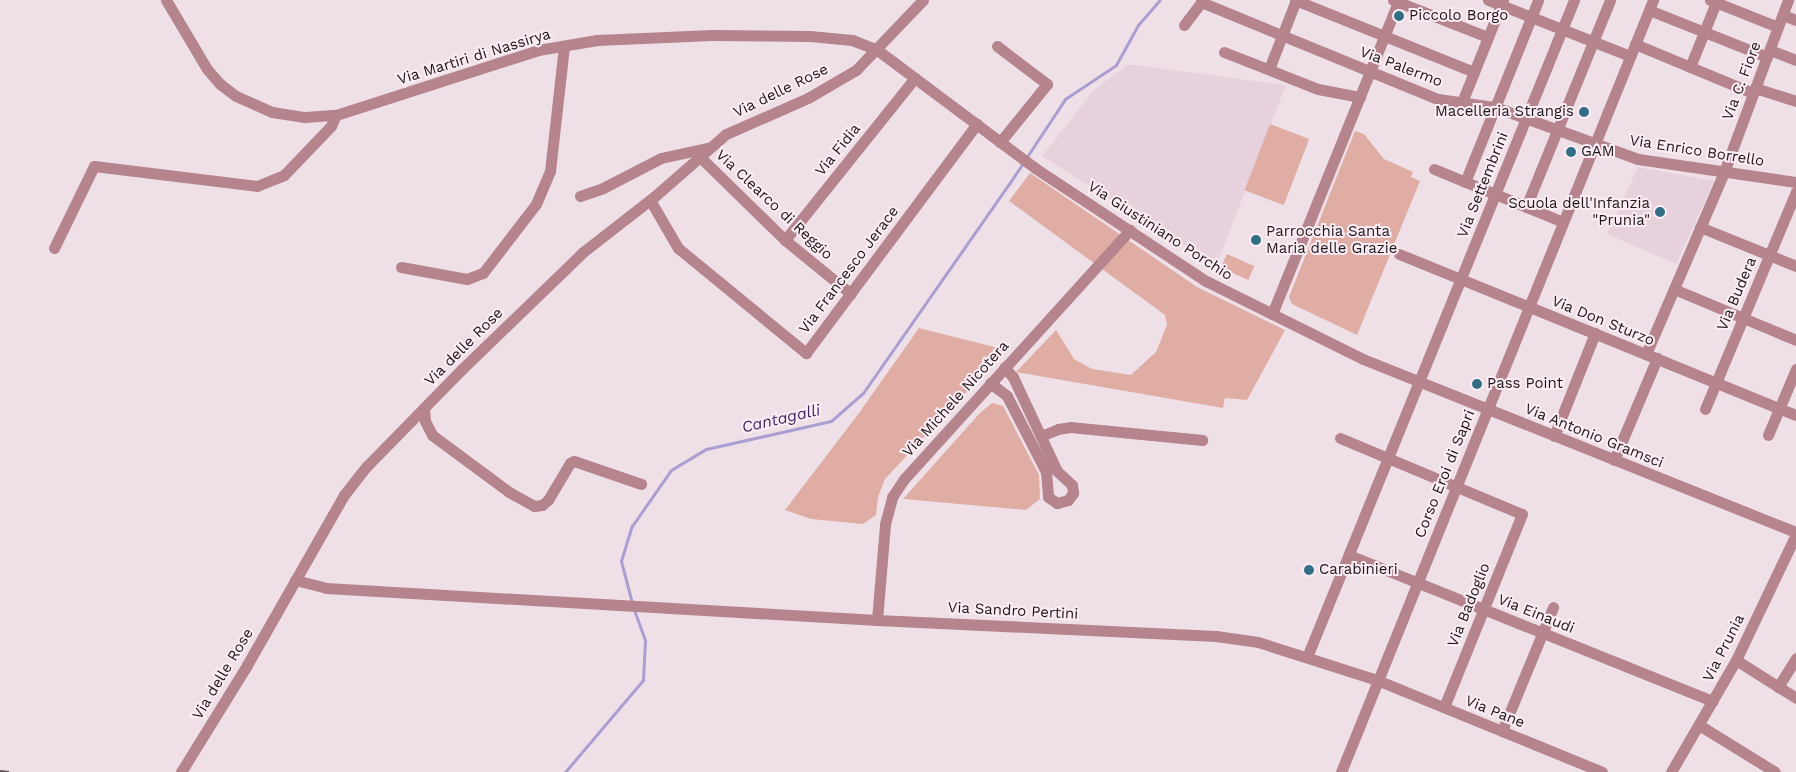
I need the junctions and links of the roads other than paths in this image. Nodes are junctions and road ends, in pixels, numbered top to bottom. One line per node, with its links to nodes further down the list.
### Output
1 (166, 0): 43 (street, Via Martiri di Nassirya)
2 (923, 0): 28 (street, Via delle Rose)
3 (1296, 0): 21 (street); 22 (street)
4 (1488, 0): 12 (street)
5 (1538, 0): 15 (street)
6 (1574, 0): 19 (street, Via Settembrini)
7 (1610, 0): 24 (street)
8 (1788, 0): 14 (street, Via C. Fiore)
9 (1202, 1): 17 (street); 21 (street, Via Palermo)
10 (1397, 1): 22 (street); 23 (street)
11 (1715, 1): 18 (street); 20 (street)
12 (1502, 2): 15 (street); 23 (street)
13 (1651, 5): 20 (street); 25 (street, Corso Eroi di Sapri)
14 (1783, 15): 16 (street); 18 (street, Via C. Fiore)
15 (1531, 17): 19 (street); 42 (street)
16 (1796, 20)
17 (1184, 25)
18 (1778, 27): 30 (street, Via C. Fiore)
19 (1562, 29): 24 (street); 44 (street, Via Settembrini)
20 (1704, 32): 30 (street); 33 (street)
21 (1282, 35): 34 (street); 35 (street, Via Palermo)
22 (1384, 36): 35 (street); 36 (street)
23 (1488, 38): 36 (street)
24 (1593, 42): 31 (street); 46 (street)
25 (1635, 44): 31 (street, Corso Eroi di Sapri); 33 (street)
26 (564, 46): 28 (street, Via Martiri di Nassirya); 43 (street, Via Martiri di Nassirya); 68 (street)
27 (997, 46): 48 (street)
28 (876, 49): 37 (street); 49 (street, Via delle Rose)
29 (1224, 52): 34 (street)
30 (1768, 54): 32 (street); 38 (street, Via C. Fiore)
31 (1630, 56): 47 (street, Corso Eroi di Sapri)
32 (1796, 60)
33 (1690, 67): 38 (street)
34 (1268, 70): 39 (street)
35 (1370, 71): 39 (street); 41 (street, Via Palermo)
36 (1474, 72): 41 (street)
37 (915, 78): 45 (street); 63 (street, Via Fidia)
38 (1754, 91): 40 (street); 52 (street, Via C. Fiore)
39 (1360, 97): 73 (street)
40 (1796, 101)
41 (1462, 102): 42 (street, Via Palermo)
42 (1495, 107): 44 (street, Via Palermo); 53 (street)
43 (336, 115): 64 (street)
44 (1526, 119): 46 (street, Via Palermo); 56 (street, Via Settembrini)
45 (977, 124): 48 (street); 71 (street, Via Francesco Jerace)
46 (1557, 130): 47 (street, Via Palermo); 59 (street)
47 (1594, 144): 52 (street, Via Enrico Borrello); 60 (street, Corso Eroi di Sapri)
48 (1005, 145): 62 (street, Via Giustiniano Porchio)
49 (712, 146): 50 (street, Via delle Rose); 57 (street)
50 (700, 157): 58 (street, Via delle Rose); 63 (street, Via Clearco di Reggio)
51 (1434, 169): 53 (street)
52 (1724, 172): 54 (street, Via Enrico Borrello); 61 (street, Via C. Fiore)
53 (1465, 182): 56 (street)
54 (1796, 182)
55 (1796, 191): 66 (street, Via Budera)
56 (1496, 194): 59 (street); 69 (street, Via Settembrini)
57 (580, 196)
58 (650, 200): 71 (street, Via Francesco Jerace); 83 (street, Via delle Rose)
59 (1526, 207): 60 (street)
60 (1563, 222): 72 (street, Corso Eroi di Sapri)
61 (1700, 227): 66 (street); 70 (street, Via C. Fiore)
62 (1130, 230): 73 (street, Via Giustiniano Porchio); 78 (street, Via Michele Nicotera)
63 (785, 240): 71 (street, Via Clearco di Reggio)
64 (54, 248)
65 (1400, 254): 69 (street, Via Don Sturzo)
66 (1769, 255): 67 (street); 74 (street, Via Budera)
67 (1796, 266)
68 (401, 267)
69 (1461, 279): 72 (street, Via Don Sturzo); 80 (street, Via Settembrini)
70 (1674, 289): 74 (street); 77 (street, Via C. Fiore)
71 (851, 294)
72 (1529, 307): 75 (street, Via Don Sturzo); 85 (street, Corso Eroi di Sapri)
73 (1272, 314): 80 (street, Via Antonio Gramsci)
74 (1743, 318): 76 (street); 81 (street, Via Budera)
75 (1595, 334): 77 (street, Via Don Sturzo); 89 (street)
76 (1796, 340)
77 (1651, 356): 81 (street, Via Don Sturzo); 94 (street, Via C. Fiore)
78 (1004, 367): 82 (street, Via Michele Nicotera); 88 (street)
79 (1796, 369): 84 (street)
80 (1419, 382): 85 (street, Via Antonio Gramsci); 93 (street, Via Settembrini)
81 (1716, 382): 84 (street, Via Don Sturzo); 86 (street, Via Budera)
82 (990, 383): 88 (street); 104 (street, Via Michele Nicotera)
83 (424, 408): 95 (street); 100 (street, Via delle Rose)
84 (1780, 408): 87 (street, Via Don Sturzo); 90 (street)
85 (1487, 409): 89 (street, Via Antonio Gramsci); 96 (street, Corso Eroi di Sapri)
86 (1705, 409)
87 (1796, 415)
88 (1041, 436): 92 (street)
89 (1554, 436): 94 (street, Via Antonio Gramsci)
90 (1768, 436)
91 (1340, 438): 93 (street)
92 (1202, 440)
93 (1388, 458): 96 (street); 99 (street, Via Settembrini)
94 (1614, 460): 97 (street, Via Antonio Gramsci)
95 (641, 484)
96 (1456, 486): 101 (street, Corso Eroi di Sapri); 103 (street, Via Badoglio)
97 (1796, 533): 98 (street, Via Prunia)
98 (1793, 550): 108 (street, Via Prunia)
99 (1349, 555): 101 (street, Via Einaudi); 106 (street, Via Settembrini)
100 (295, 580): 104 (street, Via Sandro Pertini); 117 (street, Via delle Rose)
101 (1417, 583): 103 (street, Via Einaudi); 109 (street, Corso Eroi di Sapri)
102 (1553, 606): 105 (street)
103 (1484, 609): 105 (street, Via Einaudi); 113 (street, Via Badoglio)
104 (877, 620): 106 (street, Via Sandro Pertini)
105 (1542, 633): 112 (street, Via Einaudi); 115 (street)
106 (1307, 657): 109 (street, Via Sandro Pertini)
107 (1796, 658): 110 (street)
108 (1736, 660): 110 (street); 112 (street, Via Prunia)
109 (1377, 680): 113 (street, Via Pane); 118 (street, Corso Eroi di Sapri)
110 (1778, 687): 111 (street)
111 (1796, 698)
112 (1713, 701): 114 (street, Via Prunia)
113 (1444, 707): 115 (street, Via Pane)
114 (1699, 725): 116 (street, Via Prunia); 120 (street)
115 (1502, 731): 119 (street, Via Pane)
116 (1674, 770)
117 (181, 772)
118 (1341, 772)
119 (1602, 772)
120 (1775, 772)

